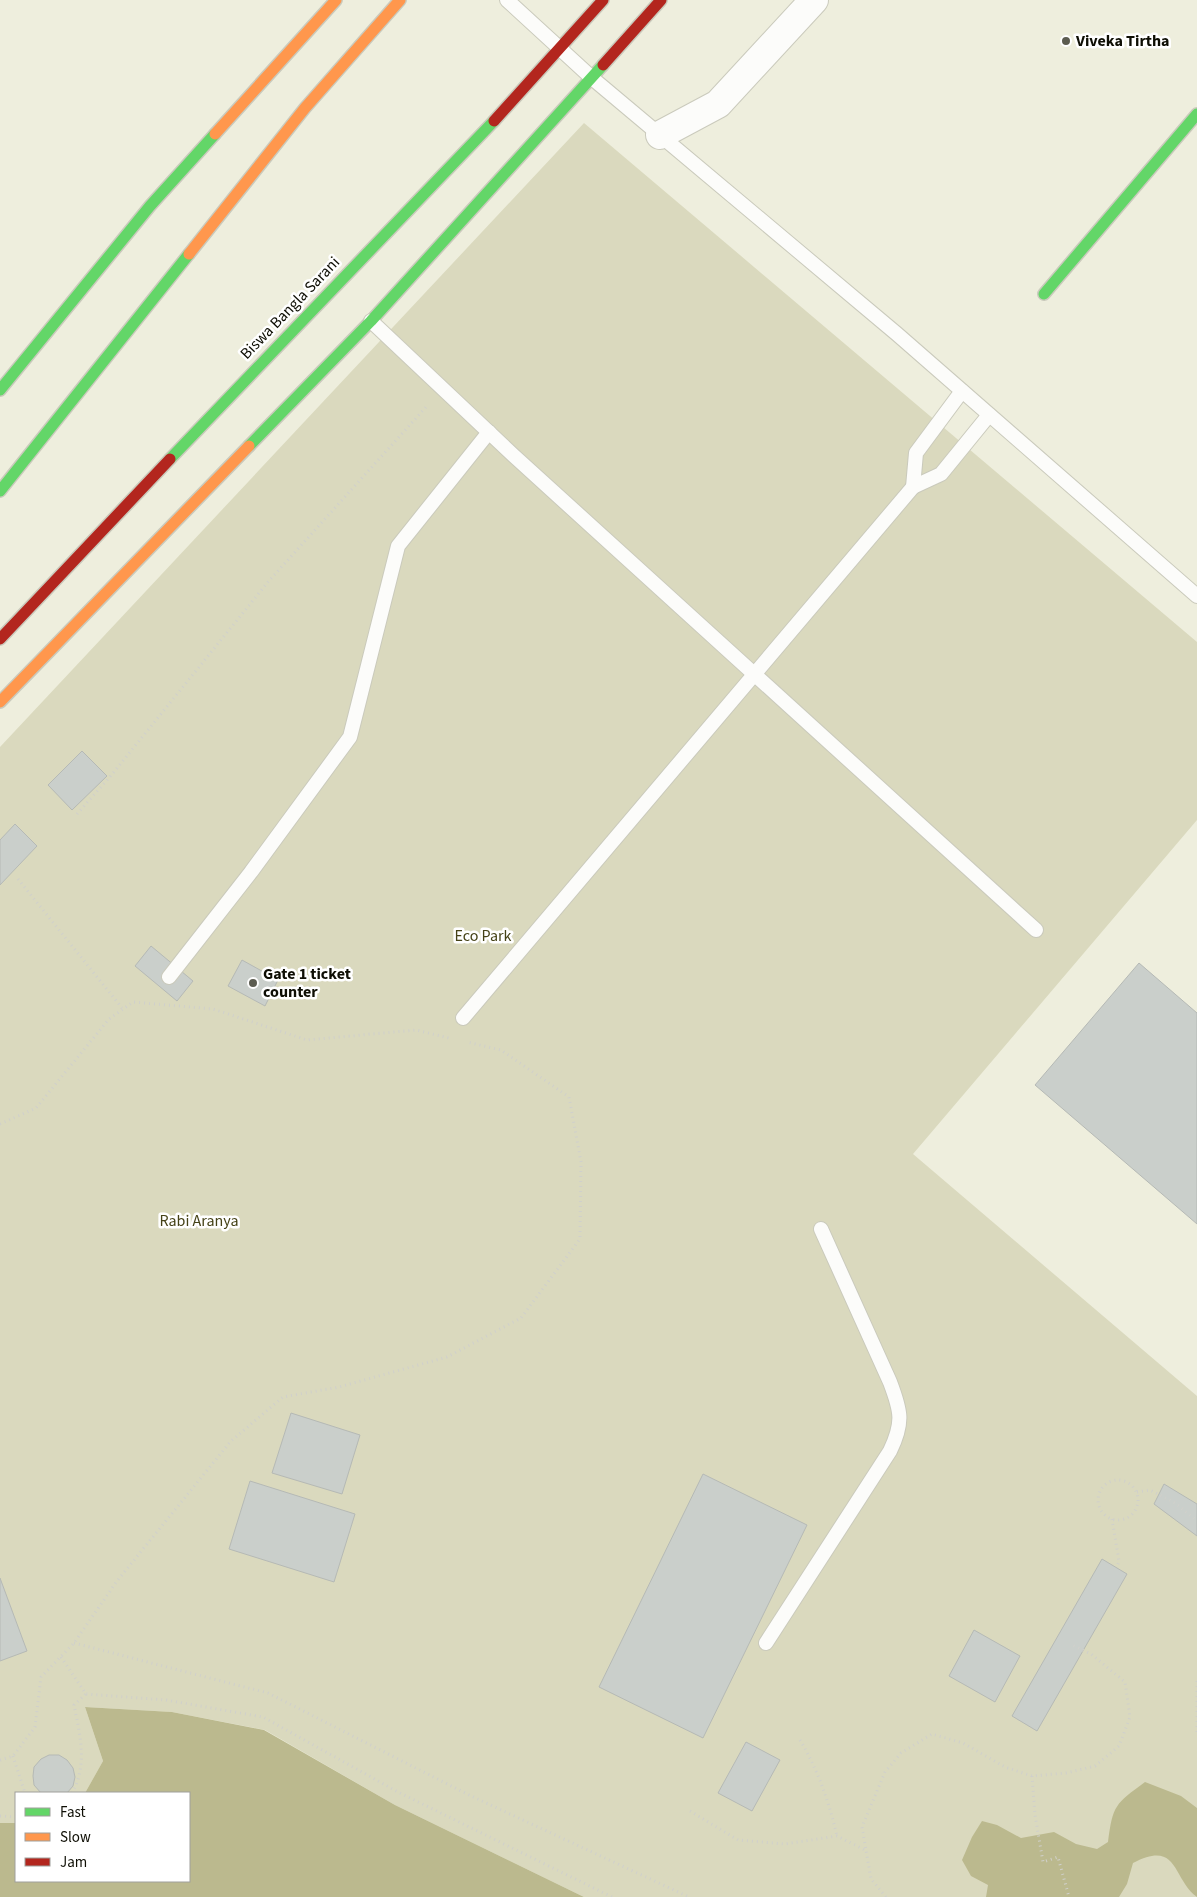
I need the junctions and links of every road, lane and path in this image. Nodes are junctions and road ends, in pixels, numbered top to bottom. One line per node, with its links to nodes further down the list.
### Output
1 (336, 0): 14 (street)
2 (400, 0): 19 (street)
3 (507, 0): 7 (lane)
4 (603, 0): 7 (street, Biswa Bangla Sarani)
5 (661, 0): 8 (street)
6 (814, 0): 10 (street)
7 (562, 49): 8 (lane); 21 (street, Biswa Bangla Sarani)
8 (592, 78): 10 (lane); 12 (street)
9 (1197, 114): 11 (street)
10 (660, 135): 15 (lane)
11 (1044, 294)
12 (371, 321): 13 (lane); 23 (street)
13 (442, 389): 17 (lane); 24 (path)
14 (0, 390)
15 (962, 391): 16 (lane); 18 (lane)
16 (989, 415): 18 (lane); 20 (lane)
17 (489, 432): 22 (lane); 27 (lane)
18 (913, 488): 22 (lane)
19 (0, 491)
20 (1197, 596)
21 (0, 639)
22 (755, 674): 26 (lane); 29 (lane)
23 (0, 702)
24 (77, 814)
25 (18, 879): 28 (path)
26 (1036, 930)
27 (169, 977)
28 (122, 1008): 30 (path); 32 (path)
29 (463, 1018)
30 (454, 1039)
31 (464, 1041): 38 (path)
32 (0, 1124)
33 (821, 1229): 39 (lane)
34 (1137, 1492): 35 (path); 35 (path); 36 (path)
35 (1112, 1519): 37 (path)
36 (1197, 1521)
37 (1117, 1566)
38 (74, 1643): 41 (path); 57 (path)
39 (766, 1643)
40 (1072, 1645): 48 (path)
41 (61, 1657): 43 (path); 46 (path)
42 (1197, 1681): 44 (path)
43 (86, 1694): 50 (path); 56 (path)
44 (1197, 1732)
45 (800, 1740): 54 (path)
46 (13, 1756): 47 (path); 49 (path)
47 (0, 1760)
48 (1032, 1776): 55 (path); 59 (path)
49 (26, 1792)
50 (73, 1792)
51 (690, 1811): 54 (path)
52 (0, 1816): 53 (path)
53 (15, 1817)
54 (837, 1836): 55 (path)
55 (866, 1850): 58 (path)
56 (612, 1897)
57 (689, 1897)
58 (886, 1897)
59 (1069, 1897)

